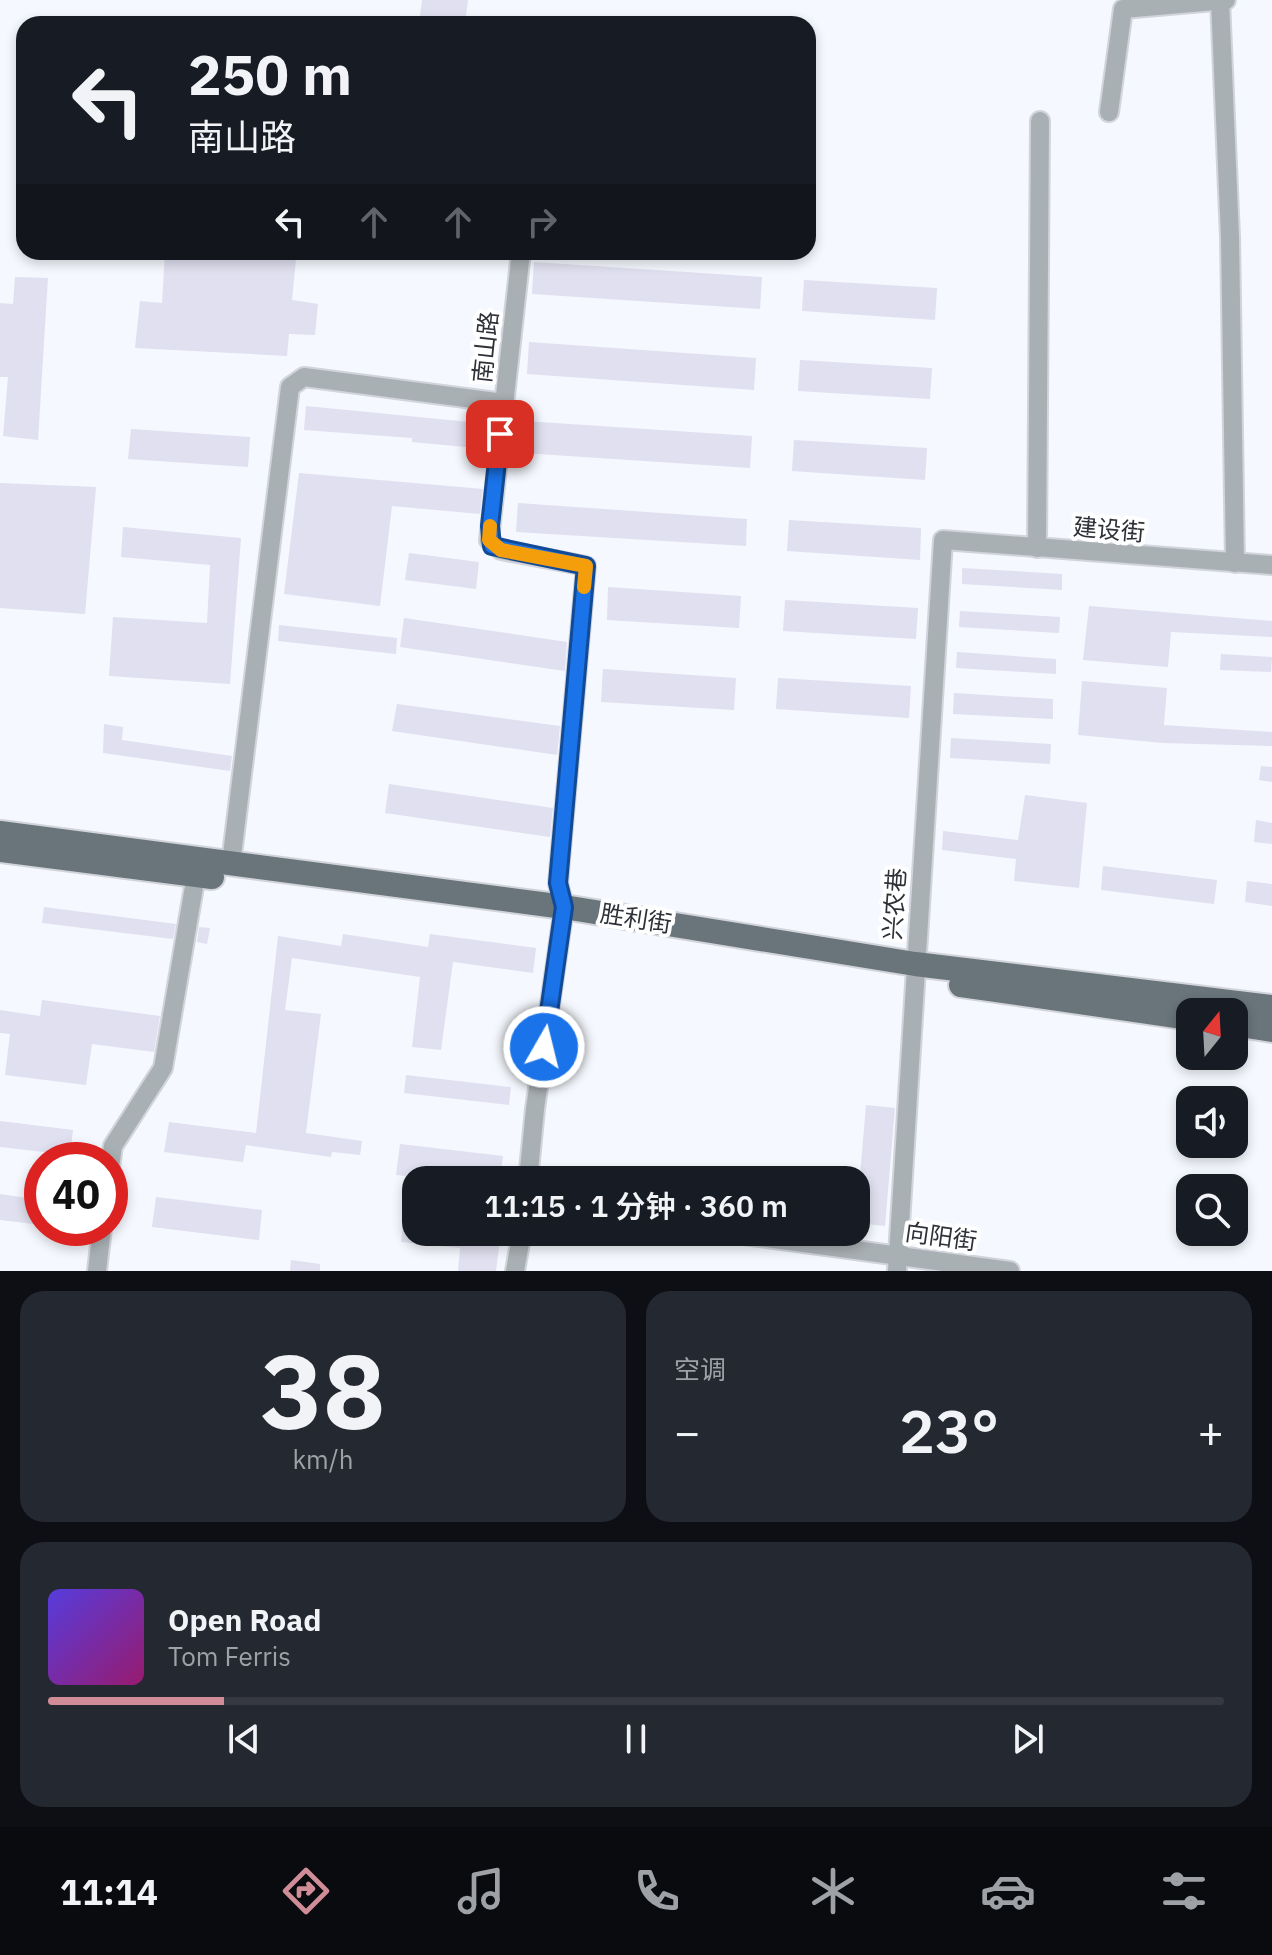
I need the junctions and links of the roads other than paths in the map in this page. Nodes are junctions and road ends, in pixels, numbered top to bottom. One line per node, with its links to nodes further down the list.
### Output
1 (1220, 0): 2 (street); 3 (street); 9 (street)
2 (1226, 0)
3 (1109, 112)
4 (1040, 121): 8 (street)
5 (520, 260): 6 (street, 南山路)
6 (504, 403): 13 (street); 15 (street, 南山路)
7 (943, 540): 8 (street, 建设街); 16 (street, 兴农巷)
8 (1037, 548): 9 (street, 建设街)
9 (1235, 563): 10 (street, 建设街)
10 (1272, 565)
11 (0, 833): 13 (main road, 胜利街)
12 (0, 850): 14 (main road, 胜利街)
13 (231, 863): 15 (main road, 胜利街)
14 (196, 875): 15 (main road, 胜利街); 21 (street)
15 (563, 915): 16 (main road, 胜利街); 22 (street, 南山路)
16 (914, 971): 17 (main road, 胜利街); 18 (main road, 胜利街); 26 (street, 兴农巷)
17 (1272, 1007)
18 (1176, 1016)
19 (1248, 1026): 20 (main road)
20 (1272, 1030)
21 (116, 1142)
22 (530, 1166)
23 (100, 1246): 27 (street)
24 (519, 1246): 28 (street)
25 (801, 1246): 26 (street, 向阳街)
26 (898, 1263): 29 (street, 向阳街)
27 (97, 1271)
28 (515, 1271)
29 (1010, 1271)

